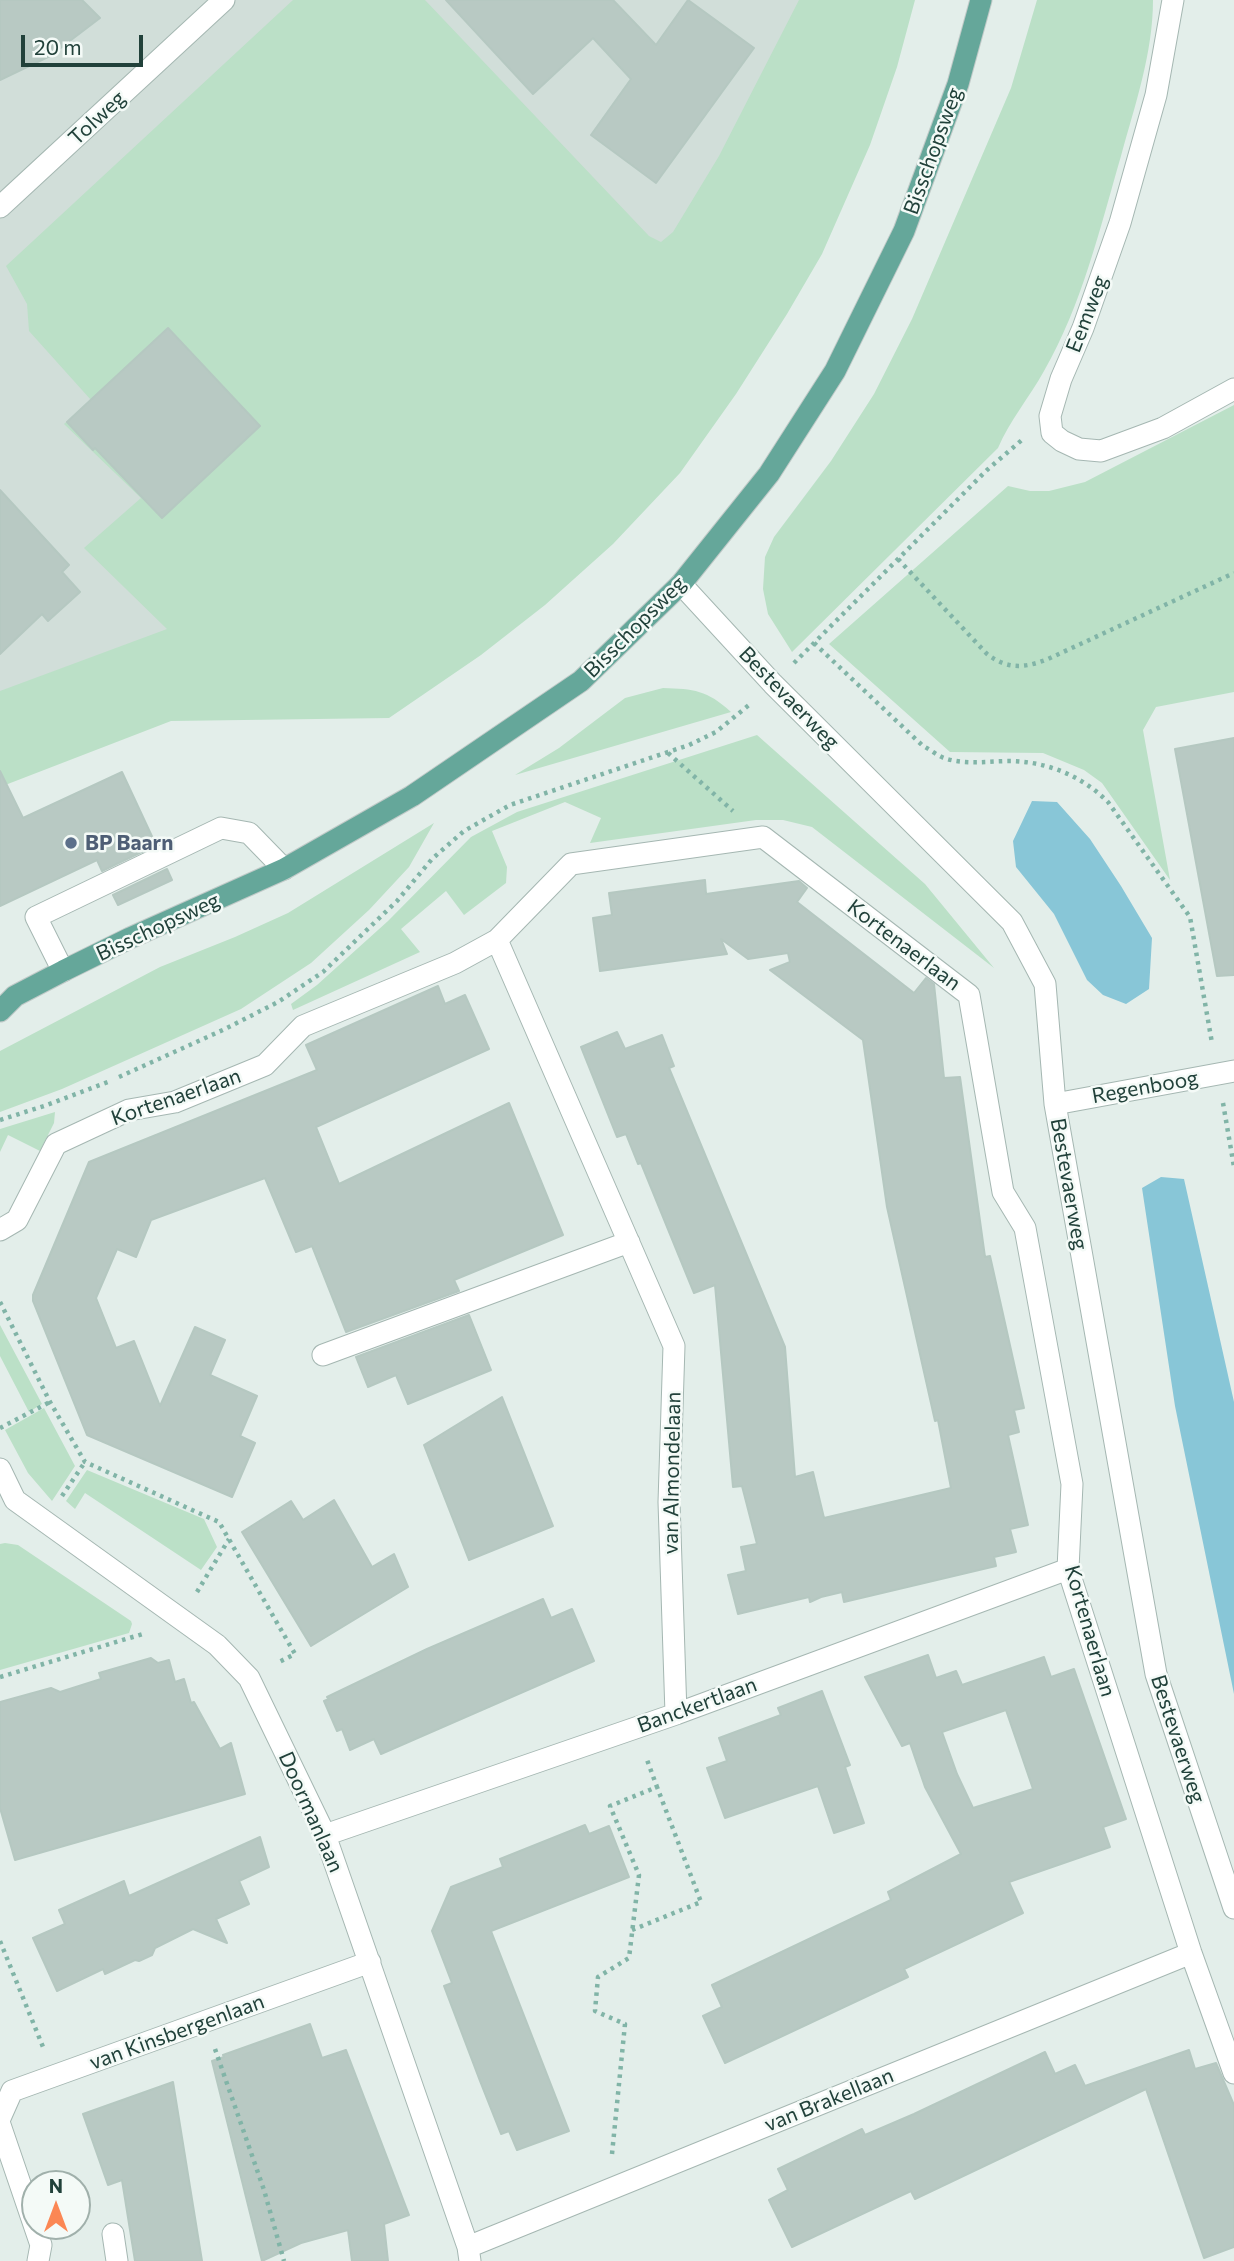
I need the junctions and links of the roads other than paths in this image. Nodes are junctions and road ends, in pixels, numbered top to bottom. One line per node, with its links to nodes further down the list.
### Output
1 (224, 0): 4 (street, Tolweg)
2 (981, 0): 6 (main road, Bisschopsweg)
3 (1173, 0): 5 (street, Eemweg)
4 (0, 207)
5 (1234, 389)
6 (681, 584): 7 (main road, Bisschopsweg); 12 (street, Bestevaerweg)
7 (284, 869): 9 (main road, Bisschopsweg); 9 (street)
8 (497, 940): 13 (street, Kortenaerlaan); 14 (street, van Almondelaan); 18 (street, Kortenaerlaan)
9 (63, 971): 10 (main road, Bisschopsweg)
10 (5, 1002)
11 (1226, 1073): 12 (street, Regenboog)
12 (1055, 1104): 21 (street, Bestevaerweg)
13 (0, 1230)
14 (629, 1242): 15 (street); 19 (street, van Almondelaan)
15 (323, 1354)
16 (0, 1469): 17 (street, Doormanlaan)
17 (8, 1504): 20 (street, Doormanlaan)
18 (1068, 1569): 19 (street, Banckertlaan); 22 (street, Kortenaerlaan)
19 (676, 1714): 20 (street, Banckertlaan)
20 (325, 1835): 23 (street, Doormanlaan)
21 (1234, 1908)
22 (1191, 1953): 24 (street, Kortenaerlaan); 28 (street, van Brakellaan)
23 (370, 1962): 25 (street, van Kinsbergenlaan); 28 (street, Doormanlaan)
24 (1234, 2073)
25 (0, 2118)
26 (0, 2125): 29 (street)
27 (113, 2234): 30 (street)
28 (469, 2254)
29 (38, 2261)
30 (117, 2261)

